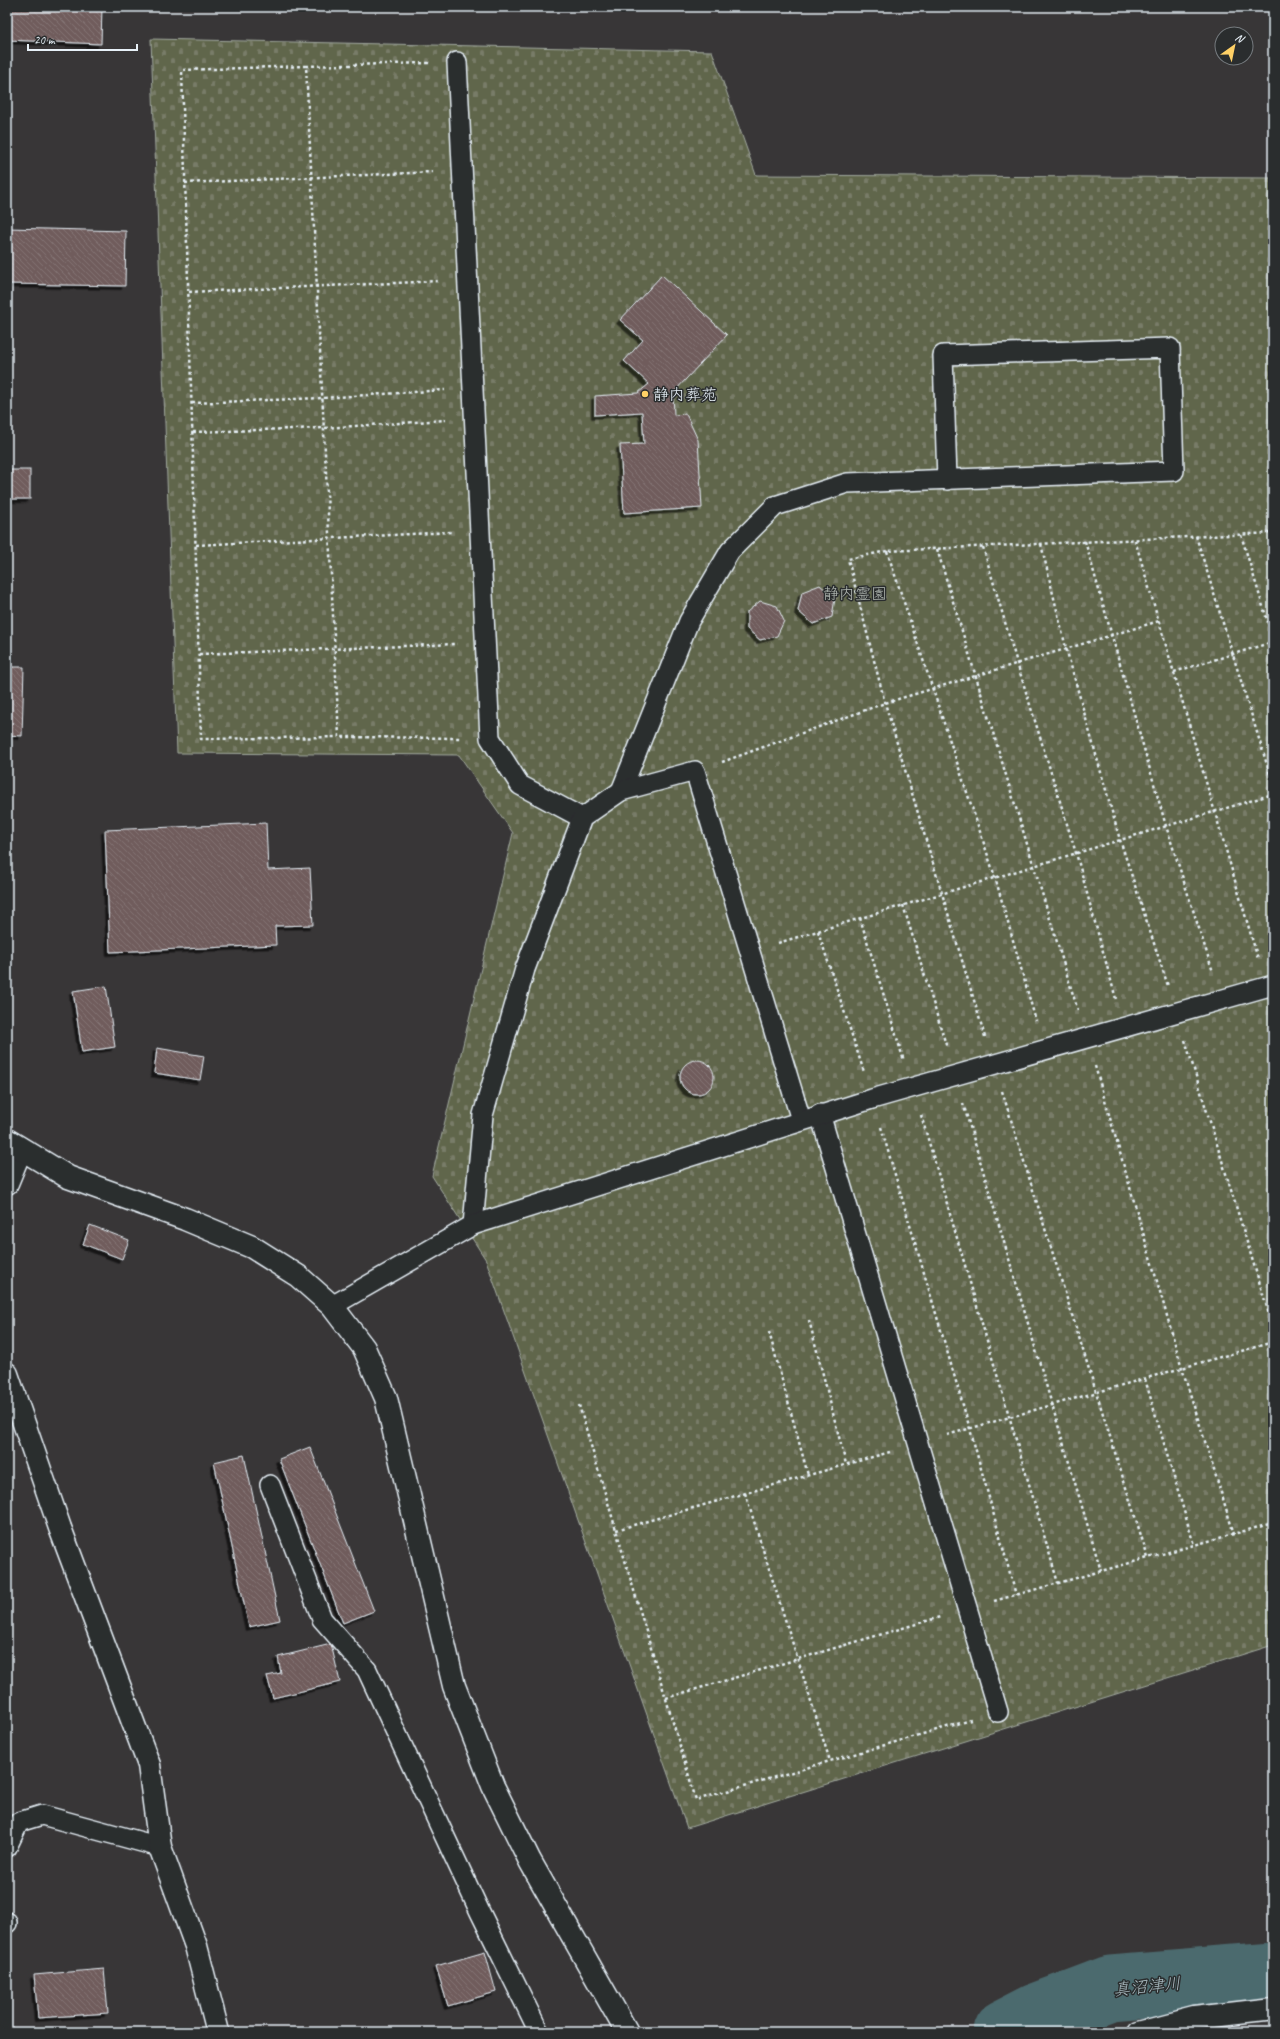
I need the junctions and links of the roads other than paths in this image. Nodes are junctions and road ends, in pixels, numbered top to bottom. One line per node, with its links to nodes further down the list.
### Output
1 (457, 62): 4 (lane)
2 (947, 480): 2 (lane); 3 (lane)
3 (621, 791): 4 (lane); 7 (lane)
4 (582, 818): 10 (lane)
5 (1270, 986): 6 (lane)
6 (820, 1114): 7 (lane); 14 (lane)
7 (801, 1120): 10 (lane)
8 (14, 1145): 9 (street); 11 (street)
9 (7, 1183)
10 (473, 1225): 11 (lane)
11 (332, 1306): 20 (street)
12 (7, 1374): 16 (street)
13 (270, 1485): 19 (lane)
14 (998, 1712)
15 (7, 1847): 16 (lane)
16 (160, 1847): 18 (street)
17 (1273, 2008): 21 (street)
18 (218, 2032)
19 (539, 2032)
20 (627, 2032)
21 (1140, 2032)

